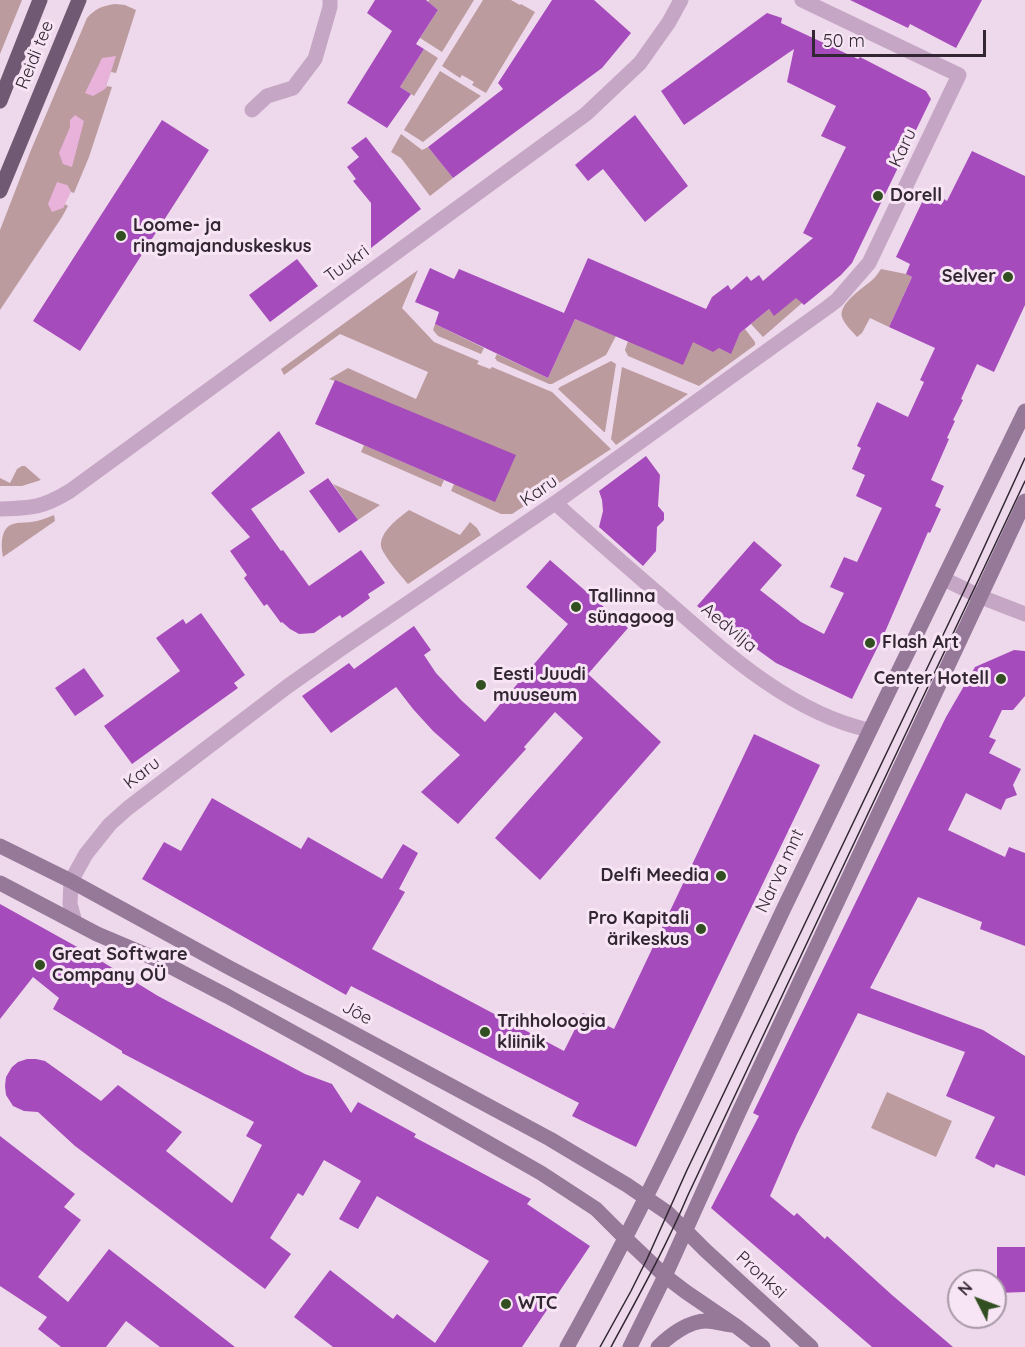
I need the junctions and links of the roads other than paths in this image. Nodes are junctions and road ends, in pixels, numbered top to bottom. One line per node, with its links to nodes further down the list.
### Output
1 (40, 0): 6 (main road, Reidi tee)
2 (79, 0): 8 (main road, Reidi tee)
3 (330, 0): 7 (street)
4 (681, 0): 12 (street, Tuukri)
5 (802, 0): 11 (street, Karu)
6 (0, 101)
7 (252, 110)
8 (0, 191)
9 (1025, 411): 13 (main road, Narva mnt)
10 (1025, 501): 14 (main road)
11 (555, 503): 16 (street, Aedvilja); 18 (street, Karu)
12 (0, 509)
13 (944, 579): 14 (street); 16 (main road, Narva mnt)
14 (981, 597): 15 (street); 22 (main road)
15 (1025, 614)
16 (869, 730): 21 (main road, Narva mnt)
17 (0, 846): 18 (main road, Jõe)
18 (71, 881): 20 (street); 21 (main road, Jõe)
19 (0, 883): 20 (main road)
20 (75, 922): 23 (main road)
21 (646, 1197): 22 (main road, Jõe); 23 (main road, Narva mnt)
22 (685, 1230): 24 (main road); 30 (main road, Pronksi)
23 (625, 1238): 24 (main road); 26 (main road, Narva mnt)
24 (665, 1276): 25 (main road); 27 (main road)
25 (736, 1326): 28 (main road); 29 (main road)
26 (567, 1347)
27 (630, 1347)
28 (658, 1347)
29 (763, 1347)
30 (811, 1347)

